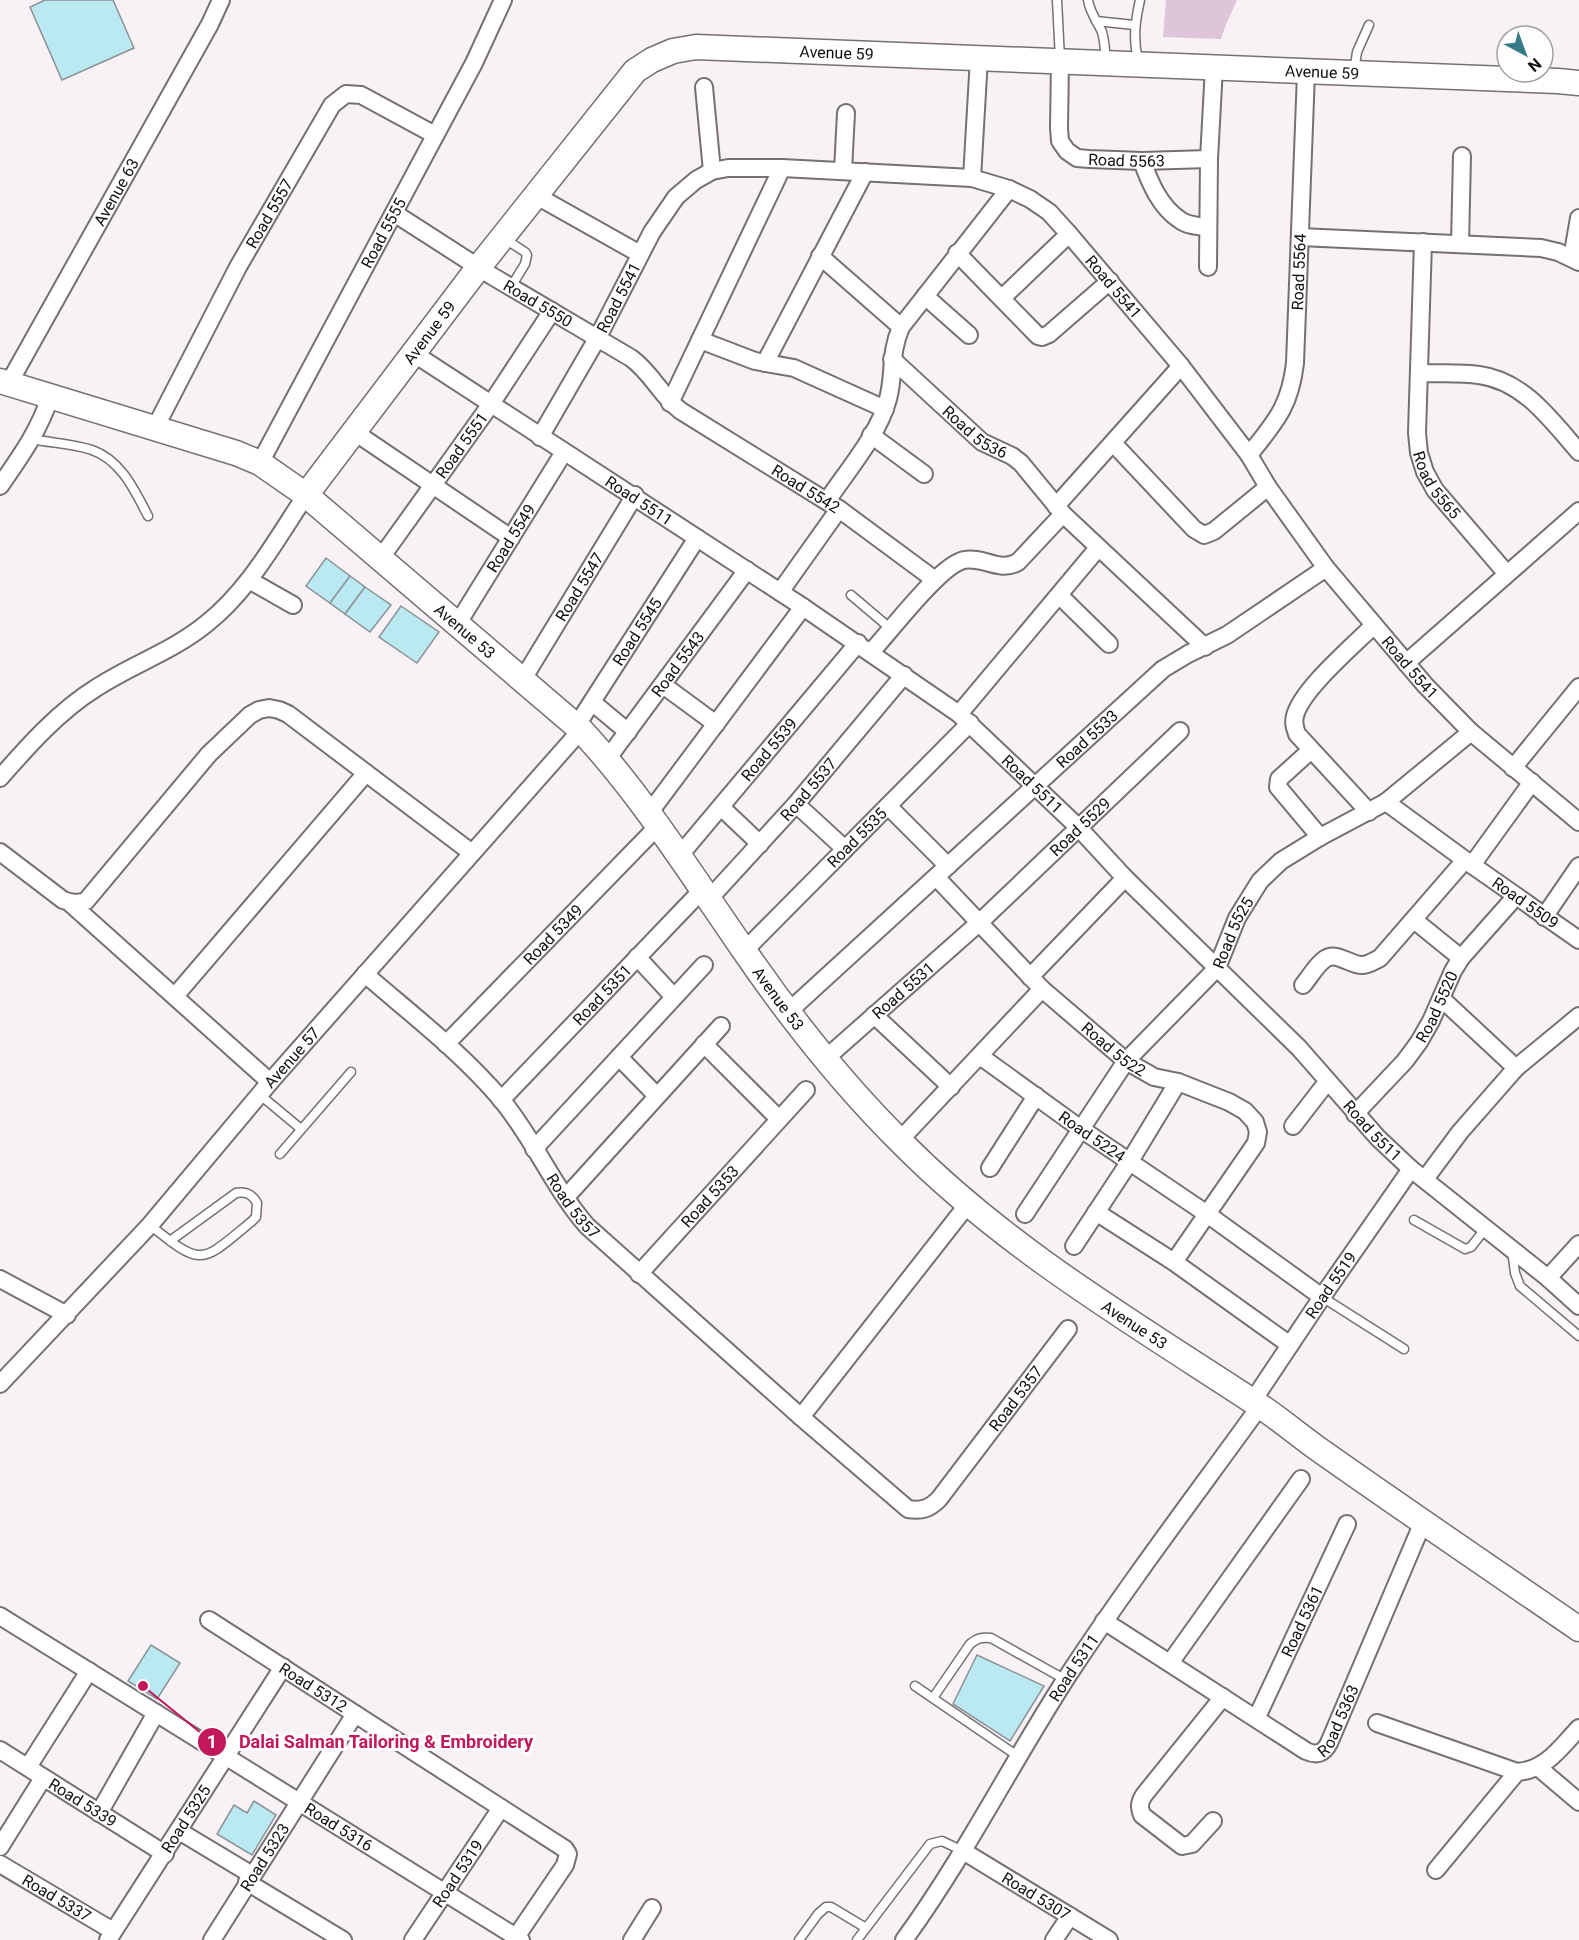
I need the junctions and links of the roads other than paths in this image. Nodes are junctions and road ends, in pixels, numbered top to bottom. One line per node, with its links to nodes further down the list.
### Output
1 (221, 0): 58 (street, Avenue 63)
2 (503, 0): 19 (street, Road 5555)
3 (1057, 0): 10 (lane)
4 (1088, 0): 6 (lane)
5 (1140, 0): 7 (lane)
6 (1096, 21): 7 (lane); 11 (lane)
7 (1134, 25): 12 (lane)
8 (1370, 25): 15 (lane)
9 (979, 58): 10 (street, Avenue 59); 27 (street); 29 (street, Avenue 59)
10 (1060, 61): 11 (street, Avenue 59); 22 (street, Road 5563)
11 (1106, 63): 12 (street, Avenue 59)
12 (1138, 64): 13 (street, Avenue 59)
13 (1214, 67): 14 (street, Avenue 59); 21 (street)
14 (1306, 73): 15 (street, Avenue 59); 35 (street, Road 5564)
15 (1353, 73): 16 (street, Avenue 59)
16 (1579, 83)
17 (704, 87): 24 (street)
18 (846, 112): 25 (street)
19 (435, 135): 30 (street, Road 5555); 63 (street, Road 5557)
20 (1462, 156): 37 (street)
21 (1209, 159): 22 (street, Road 5563); 32 (street)
22 (1142, 160): 32 (street)
23 (782, 168): 24 (street, Road 5541); 25 (street, Road 5541); 52 (street)
24 (712, 171): 39 (street, Road 5541)
25 (843, 171): 26 (street, Road 5541)
26 (865, 172): 27 (street, Road 5541); 40 (street)
27 (972, 178): 28 (street, Road 5541)
28 (1009, 189): 33 (street, Road 5541); 38 (street)
29 (535, 195): 34 (street, Avenue 59); 39 (street)
30 (394, 213): 43 (street, Road 5550); 72 (street, Road 5555)
31 (1579, 218): 41 (street)
32 (1208, 227): 42 (street)
33 (1069, 234): 44 (street, Road 5541); 47 (street)
34 (502, 237): 43 (street, Avenue 59); 45 (lane)
35 (1300, 237): 36 (street); 71 (street, Road 5564)
36 (1423, 242): 37 (street); 57 (street, Road 5565)
37 (1461, 244): 41 (street)
38 (957, 253): 46 (street); 47 (street)
39 (640, 254): 51 (street, Road 5541)
40 (820, 256): 49 (street); 55 (street)
41 (1575, 260)
42 (1208, 267)
43 (478, 268): 45 (street, Road 5550); 53 (street, Avenue 59)
44 (1110, 281): 47 (street); 56 (street, Road 5541)
45 (511, 287): 48 (street, Road 5550)
46 (925, 296): 49 (street); 50 (street)
47 (1002, 298)
48 (552, 311): 51 (street, Road 5550); 61 (street, Road 5551)
49 (901, 327): 54 (street)
50 (969, 335)
51 (598, 338): 60 (street, Road 5550); 66 (street, Road 5541)
52 (700, 340): 55 (street); 60 (street)
53 (413, 353): 61 (street, Road 5511); 64 (street, Avenue 59)
54 (892, 359): 62 (street); 80 (street, Road 5536)
55 (765, 363): 62 (street)
56 (1181, 366): 68 (street); 71 (street, Road 5541)
57 (1419, 374): 70 (street); 89 (street, Road 5565)
58 (4, 382): 59 (street, Avenue 53)
59 (50, 398): 63 (street, Avenue 53); 67 (street)
60 (670, 403): 79 (street, Road 5542)
61 (491, 404): 66 (street, Road 5511); 75 (street, Road 5551)
62 (885, 409): 65 (street)
63 (155, 428): 72 (street, Avenue 53)
64 (353, 431): 75 (street, Road 5551); 77 (street, Avenue 59)
65 (871, 435): 73 (street); 79 (street)
66 (540, 436): 69 (street, Road 5511)
67 (32, 439): 74 (street); 82 (lane)
68 (1113, 443): 76 (street); 80 (street)
69 (564, 452): 78 (street, Road 5511); 83 (street, Road 5549)
70 (1579, 452)
71 (1249, 455): 76 (street, Road 5541)
72 (260, 464): 77 (street, Avenue 53)
73 (924, 474)
74 (0, 486)
75 (432, 486): 83 (street, Road 5551); 86 (street, Road 5551)
76 (1268, 488): 87 (street, Road 5541)
77 (306, 495): 86 (street, Avenue 53); 90 (street)
78 (635, 495): 84 (street, Road 5511); 105 (street, Road 5547)
79 (833, 505): 91 (street, Road 5542); 92 (street)
80 (1060, 510): 85 (street, Road 5536); 91 (street)
81 (1579, 511): 89 (street)
82 (148, 516)
83 (511, 538): 97 (street, Road 5549)
84 (697, 538): 88 (street, Road 5511); 108 (street, Road 5545)
85 (1098, 548): 94 (street, Road 5535); 102 (street, Road 5536)
86 (380, 559): 97 (street, Avenue 53)
87 (1326, 568): 98 (street, Road 5541); 102 (street, Road 5533)
88 (747, 570): 92 (street, Road 5511); 106 (street, Road 5543)
89 (1507, 574): 103 (street)
90 (249, 580): 95 (street); 119 (street)
91 (935, 580): 99 (street)
92 (780, 592): 96 (street, Road 5511)
93 (851, 595): 99 (lane)
94 (1059, 595): 100 (street); 109 (street, Road 5535)
95 (293, 605)
96 (803, 606): 101 (street, Road 5511); 110 (street)
97 (458, 624): 105 (street, Avenue 53)
98 (1374, 626): 103 (street, Road 5541); 115 (street)
99 (891, 630): 101 (street)
100 (1109, 644)
101 (865, 647): 104 (street, Road 5511); 125 (street, Road 5539)
102 (1204, 647): 121 (street, Road 5533)
103 (1406, 663): 114 (street, Road 5541)
104 (904, 675): 109 (street, Road 5511); 123 (street, Road 5537)
105 (523, 679): 111 (street, Avenue 53)
106 (663, 685): 110 (street); 113 (street, Road 5543)
107 (1579, 687): 117 (street)
108 (592, 702): 111 (street, Road 5545); 113 (street)
109 (964, 718): 121 (street, Road 5511); 124 (street, Road 5535)
110 (716, 724): 127 (street)
111 (579, 727): 116 (street, Avenue 53); 134 (street, Avenue 57)
112 (1180, 731): 129 (street, Road 5529)
113 (628, 732): 116 (street, Road 5543)
114 (1471, 732): 117 (street, Road 5541); 122 (street, Road 5525)
115 (1311, 750): 126 (street); 130 (street)
116 (608, 758): 127 (street, Avenue 53)
117 (1514, 768): 120 (street, Road 5541)
118 (366, 773): 134 (street); 142 (street); 155 (street)
119 (0, 778)
120 (1532, 782): 128 (street, Road 5541); 136 (street)
121 (1035, 785): 129 (street, Road 5511); 138 (street, Road 5533)
122 (1386, 802): 126 (street, Road 5525); 136 (street, Road 5509)
123 (796, 804): 131 (street, Road 5537); 132 (street)
124 (888, 806): 132 (street, Road 5535); 138 (street, Road 5522)
125 (721, 807): 131 (street); 135 (street, Road 5539)
126 (1369, 812): 130 (street, Road 5525)
127 (654, 819): 135 (street, Avenue 53); 162 (street, Road 5349)
128 (1579, 822)
129 (1078, 827): 139 (street, Road 5511); 145 (street, Road 5529)
130 (1320, 837): 151 (street, Road 5525)
131 (760, 843): 140 (street, Road 5537)
132 (845, 849): 147 (street, Road 5535)
133 (0, 852): 142 (street)
134 (471, 853): 152 (street, Avenue 57)
135 (680, 855): 140 (street, Avenue 53)
136 (1468, 863): 141 (street, Road 5509); 144 (street)
137 (1579, 866): 143 (street)
138 (942, 871): 145 (street, Road 5522); 158 (street, Road 5533)
139 (1125, 878): 151 (street, Road 5511); 153 (street)
140 (706, 894): 147 (street, Avenue 53); 148 (street, Road 5351)
141 (1516, 896): 143 (street, Road 5509); 149 (street, Road 5520)
142 (70, 903): 155 (street)
143 (1544, 917): 146 (street, Road 5509)
144 (1414, 920): 149 (street); 154 (street)
145 (980, 922): 153 (street, Road 5522); 159 (street, Road 5531)
146 (1579, 940)
147 (744, 951): 158 (street, Avenue 53)
148 (637, 957): 156 (street); 177 (street, Road 5351)
149 (1461, 958): 157 (street, Road 5520)
150 (704, 965): 156 (street)
151 (1217, 968): 167 (street, Road 5525); 171 (street, Road 5511)
152 (365, 974): 162 (street, Road 5357); 173 (street, Avenue 57)
153 (1036, 983): 164 (street); 167 (street, Road 5522)
154 (1303, 985)
155 (175, 996): 173 (street)
156 (674, 997): 165 (street)
157 (1442, 999): 168 (street); 178 (street, Road 5520)
158 (788, 1012): 166 (street, Avenue 53)
159 (874, 1015): 166 (street, Road 5531); 172 (street)
160 (1579, 1016): 168 (street)
161 (721, 1026): 163 (street)
162 (446, 1044): 177 (street, Road 5357)
163 (704, 1044): 175 (street); 179 (street)
164 (980, 1056): 172 (street); 176 (street, Road 5224)
165 (619, 1057): 175 (street); 184 (street)
166 (825, 1059): 183 (street, Avenue 53)
167 (1126, 1061): 170 (street, Road 5522); 182 (street, Road 5525)
168 (1516, 1068): 189 (street)
169 (351, 1072): 181 (lane)
170 (1178, 1082): 186 (street); 194 (street, Road 5522)
171 (1327, 1082): 178 (street, Road 5511); 180 (street)
172 (951, 1087): 183 (street)
173 (265, 1088): 181 (lane); 196 (street, Avenue 57)
174 (806, 1090): 179 (street, Road 5353)
175 (657, 1096): 190 (street)
176 (1036, 1096): 182 (street, Road 5224); 187 (street)
177 (501, 1100): 184 (street, Road 5357)
178 (1355, 1114): 188 (street, Road 5511)
179 (779, 1119): 203 (street, Road 5353)
180 (1293, 1126)
181 (302, 1129): 185 (lane)
182 (1081, 1129): 186 (street, Road 5224); 193 (street, Road 5525)
183 (899, 1141): 191 (street, Avenue 53)
184 (534, 1149): 190 (street, Road 5357)
185 (280, 1154)
186 (1130, 1161): 192 (street); 194 (street, Road 5224)
187 (990, 1168)
188 (1411, 1169): 189 (street, Road 5511); 206 (street, Road 5519)
189 (1425, 1179): 197 (street, Road 5511)
190 (566, 1197): 203 (street, Road 5357)
191 (968, 1204): 214 (street, Avenue 53); 215 (street)
192 (1096, 1212): 200 (street); 202 (street)
193 (1025, 1214)
194 (1207, 1214): 202 (street); 206 (street, Road 5224)
195 (1414, 1221): 197 (lane)
196 (150, 1225): 198 (lane); 208 (street, Avenue 57)
197 (1485, 1228): 201 (street, Road 5511)
198 (170, 1240): 198 (lane)
199 (1579, 1244): 204 (street)
200 (1074, 1246)
201 (1512, 1250): 204 (street, Road 5511); 210 (lane)
202 (1174, 1262): 211 (street)
203 (639, 1274): 215 (street, Road 5357)
204 (1548, 1278): 207 (street, Road 5511)
205 (0, 1279): 208 (street)
206 (1322, 1297): 211 (street, Road 5519); 212 (lane)
207 (1579, 1306)
208 (68, 1315): 213 (street, Avenue 57)
209 (1068, 1329): 215 (street, Road 5357)
210 (1579, 1336)
211 (1290, 1345): 214 (street, Road 5519)
212 (1404, 1349)
213 (0, 1384)
214 (1256, 1404): 217 (street, Avenue 53); 221 (street, Road 5311)
215 (801, 1417)
216 (1300, 1479): 223 (street)
217 (1422, 1522): 222 (street, Avenue 53); 232 (street, Road 5363)
218 (1347, 1524): 232 (street, Road 5361)
219 (0, 1616): 225 (street, Road 5316)
220 (209, 1620): 224 (street, Road 5312)
221 (1104, 1621): 223 (street, Road 5363); 226 (street, Road 5311)
222 (1579, 1629)
223 (1170, 1663): 228 (street, Road 5363)
224 (283, 1667): 231 (street, Road 5312); 236 (street, Road 5325)
225 (89, 1671): 230 (street, Road 5316); 238 (street)
226 (1066, 1680): 229 (lane); 237 (street, Road 5311)
227 (915, 1686): 229 (lane)
228 (1223, 1696): 232 (street, Road 5363); 246 (street)
229 (933, 1698): 237 (lane)
230 (156, 1713): 236 (street, Road 5316); 245 (street)
231 (355, 1714): 242 (street, Road 5323); 244 (street, Road 5312)
232 (1257, 1717)
233 (1377, 1723): 240 (street)
234 (1579, 1728): 239 (street)
235 (0, 1750): 238 (street, Road 5339)
236 (226, 1757): 242 (street, Road 5316); 247 (street, Road 5325)
237 (1019, 1757): 249 (street, Road 5311)
238 (28, 1767): 241 (street, Road 5339)
239 (1539, 1768): 240 (street); 243 (street)
240 (1517, 1772): 252 (street)
241 (44, 1778): 245 (street, Road 5339); 248 (street)
242 (298, 1802): 253 (street, Road 5323); 254 (street, Road 5316)
243 (1579, 1802)
244 (501, 1808): 254 (street, Road 5319); 260 (street, Road 5312)
245 (99, 1813): 250 (street, Road 5339)
246 (1213, 1821)
247 (179, 1830): 250 (street, Road 5325); 253 (street)
248 (0, 1847)
249 (963, 1851): 256 (street, Road 5307); 257 (lane); 259 (street, Road 5311)
250 (165, 1854): 258 (street, Road 5325)
251 (0, 1864): 258 (street, Road 5337)
252 (1436, 1870)
253 (249, 1878): 261 (street, Road 5323); 262 (street)
254 (445, 1892): 260 (street, Road 5316); 263 (street, Road 5319)
255 (652, 1908): 264 (street)
256 (1070, 1916): 267 (street); 268 (street, Road 5307)
257 (866, 1928): 265 (lane); 266 (lane)
258 (111, 1935)
259 (906, 1938)
260 (517, 1939)
261 (212, 1940)
262 (342, 1940)
263 (413, 1940)
264 (632, 1940)
265 (799, 1940)
266 (857, 1940)
267 (1054, 1940)
268 (1109, 1940)

